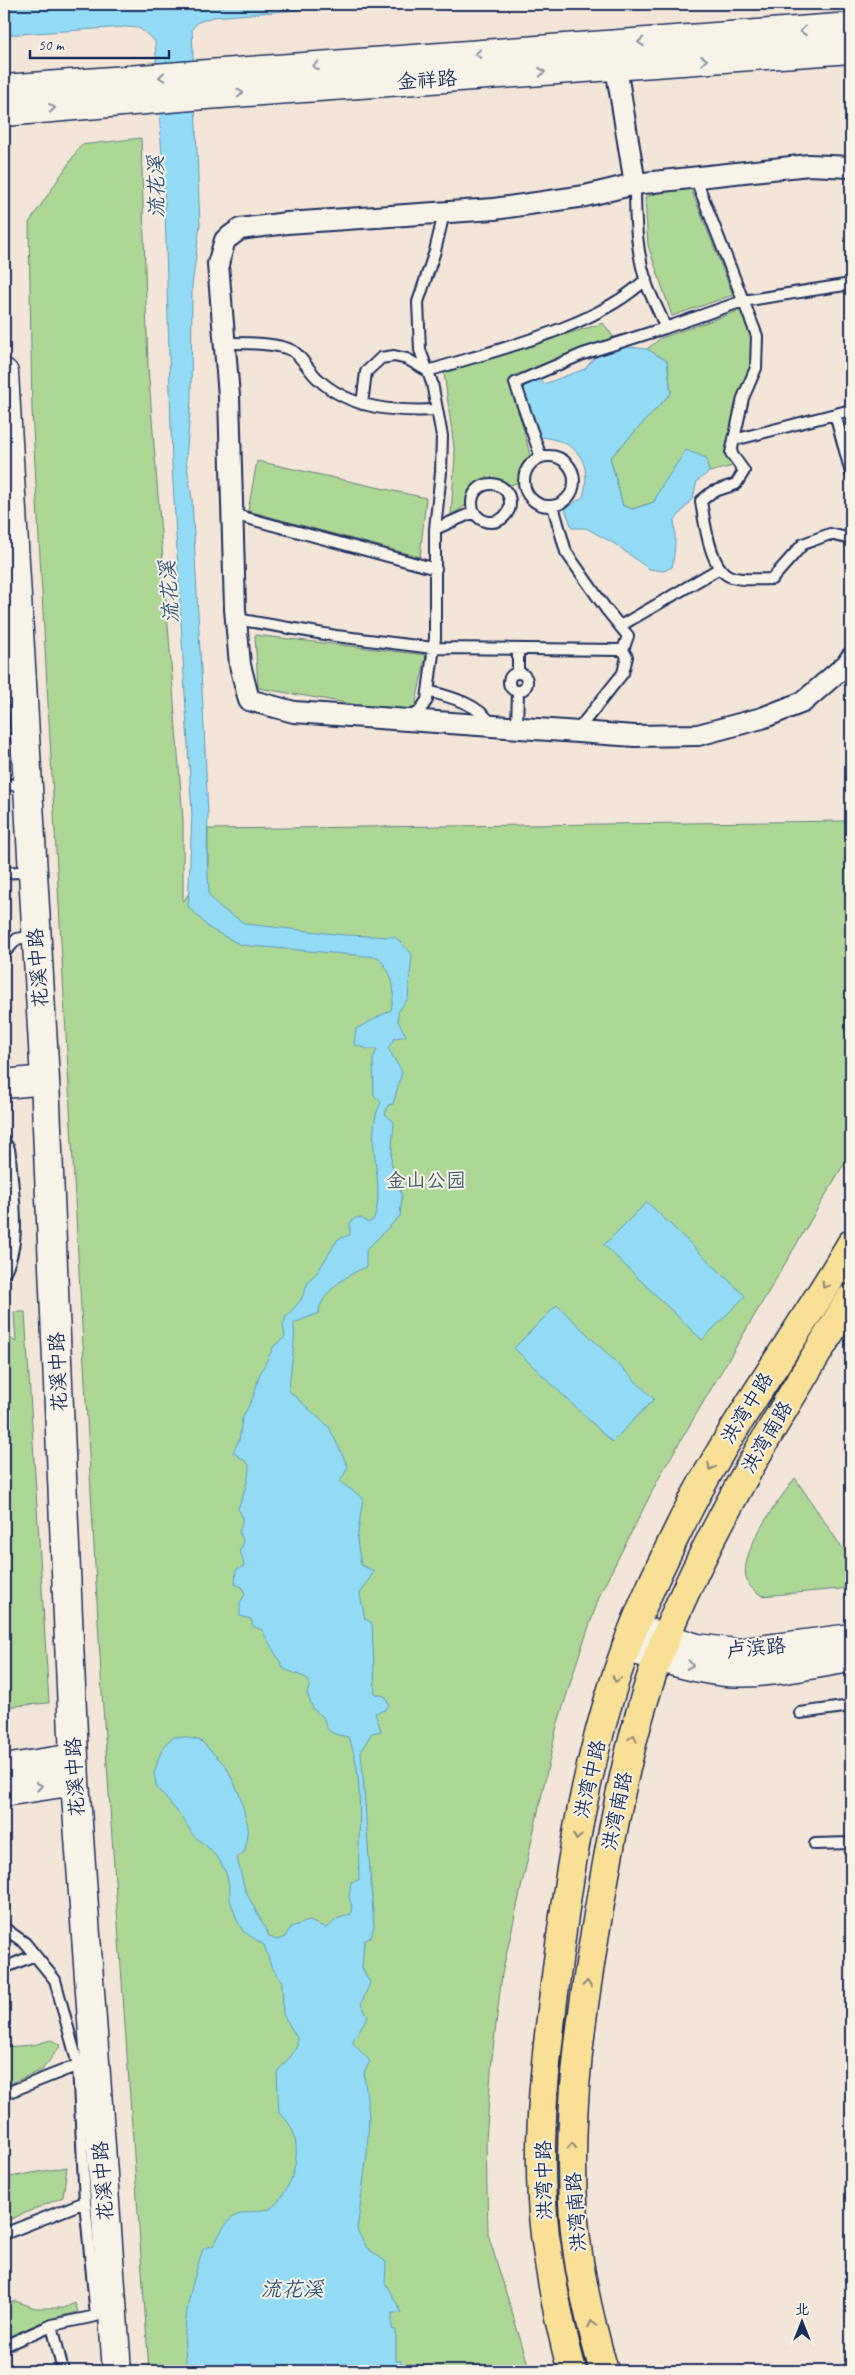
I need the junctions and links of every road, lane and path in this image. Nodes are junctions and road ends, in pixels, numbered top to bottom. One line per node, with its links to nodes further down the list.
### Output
1 (851, 27): 4 (street, 金祥路, one-way to 4)
2 (851, 49): 3 (street, 金祥路, one-way to 2)
3 (616, 67): 4 (street, 金祥路, one-way to 3); 10 (street)
4 (191, 86): 6 (street, 金祥路)
5 (4, 89): 6 (street, 金祥路)
6 (136, 90): 7 (street, 金祥路, one-way to 6)
7 (4, 112)
8 (851, 167): 9 (street)
9 (694, 177): 10 (street); 14 (lane)
10 (635, 184): 11 (street); 12 (lane)
11 (444, 213): 16 (street); 17 (lane)
12 (646, 279): 15 (lane); 17 (lane)
13 (851, 284): 14 (lane)
14 (743, 301): 15 (lane); 24 (lane)
15 (666, 328): 25 (lane)
16 (224, 343): 19 (lane); 32 (street)
17 (428, 371): 19 (lane); 20 (lane)
18 (4, 373): 23 (street, 花溪中路)
19 (362, 404): 20 (lane)
20 (437, 410): 33 (lane)
21 (851, 410): 22 (lane)
22 (835, 414): 24 (lane); 26 (lane)
23 (5, 416): 29 (street, 花溪中路)
24 (734, 440): 35 (lane)
25 (541, 457): 27 (lane); 30 (lane)
26 (851, 473)
27 (524, 486): 28 (lane); 30 (lane)
28 (508, 494): 31 (lane); 31 (lane)
29 (8, 499): 37 (street, 花溪中路)
30 (554, 506): 39 (lane)
31 (474, 512): 33 (lane)
32 (232, 514): 36 (lane); 38 (street)
33 (435, 529): 36 (lane)
34 (851, 539): 35 (lane)
35 (720, 568): 39 (lane)
36 (436, 569): 40 (lane)
37 (11, 596): 49 (street, 花溪中路)
38 (236, 619): 40 (lane); 45 (street)
39 (620, 626): 42 (lane)
40 (434, 648): 41 (lane); 44 (lane)
41 (518, 649): 42 (lane); 47 (lane)
42 (623, 650): 48 (lane)
43 (851, 658): 48 (street)
44 (428, 691): 45 (lane); 46 (lane)
45 (406, 720): 46 (street)
46 (492, 726): 47 (street)
47 (517, 727): 48 (street)
48 (576, 732)
49 (16, 784): 50 (street, 花溪中路)
50 (32, 871): 51 (lane); 52 (street, 花溪中路)
51 (4, 873)
52 (36, 935): 53 (lane); 54 (street, 花溪中路)
53 (4, 952)
54 (46, 1080): 55 (street); 67 (street, 花溪中路)
55 (4, 1084)
56 (4, 1141): 58 (lane)
57 (851, 1244): 60 (main road, 洪湾中路, one-way to 60)
58 (4, 1273)
59 (851, 1298): 62 (main road, 洪湾南路)
60 (630, 1637): 62 (street); 83 (main road, 洪湾中路, one-way to 83)
61 (851, 1638): 62 (street, 卢滨路)
62 (663, 1648): 63 (street, one-way to 63); 84 (main road, 洪湾南路, one-way to 62)
63 (851, 1658)
64 (851, 1706): 65 (lane)
65 (800, 1713)
66 (4, 1769): 67 (street)
67 (74, 1769): 68 (street, one-way to 67); 78 (street, 花溪中路)
68 (4, 1792)
69 (851, 1843): 70 (lane)
70 (814, 1844)
71 (4, 1928): 72 (lane)
72 (35, 1955): 73 (lane); 74 (lane)
73 (4, 1968)
74 (78, 2065): 75 (lane); 76 (lane)
75 (4, 2094)
76 (85, 2202): 77 (lane); 78 (lane)
77 (4, 2234)
78 (104, 2315): 79 (lane); 82 (street, 花溪中路)
79 (52, 2325): 80 (lane); 81 (lane)
80 (4, 2346)
81 (64, 2371)
82 (117, 2371)
83 (572, 2371)
84 (604, 2371)

